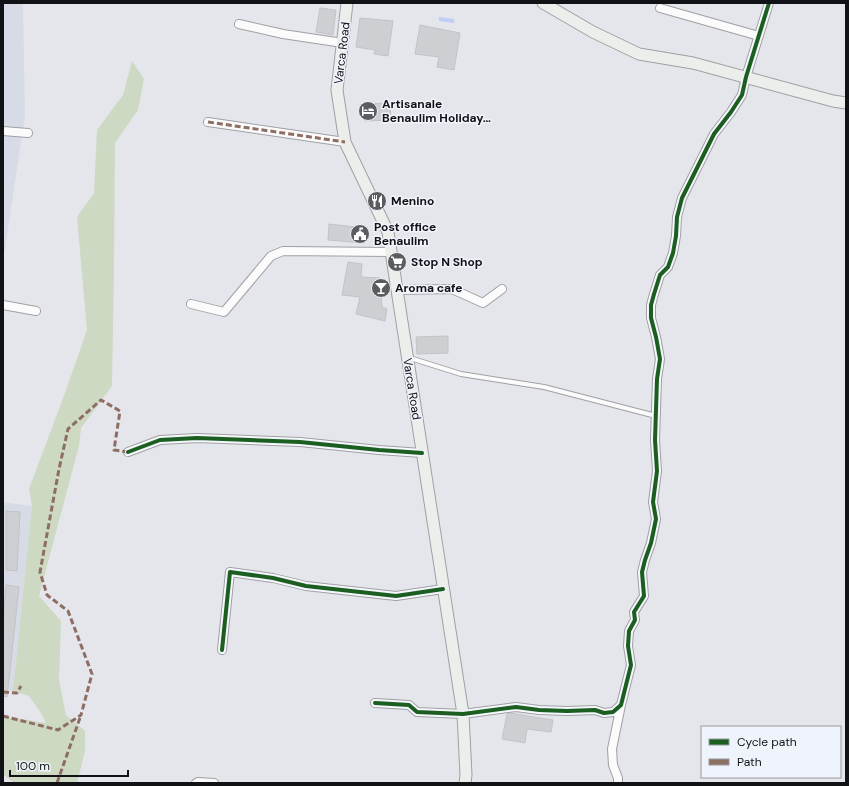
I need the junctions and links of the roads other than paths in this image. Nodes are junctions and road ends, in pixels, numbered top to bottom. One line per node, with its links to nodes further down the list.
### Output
1 (347, 3): 7 (main road, Varca Road)
2 (543, 3): 8 (main road)
3 (769, 3): 6 (street)
4 (660, 8): 6 (street)
5 (239, 24): 7 (street)
6 (758, 36): 8 (street)
7 (343, 43): 13 (main road, Varca Road)
8 (746, 77): 9 (main road); 21 (street)
9 (846, 103)
10 (208, 122): 13 (street)
11 (3, 131): 12 (street)
12 (28, 133)
13 (345, 142): 14 (main road, Varca Road)
14 (391, 252): 16 (main road, Varca Road); 18 (street)
15 (502, 289): 16 (street)
16 (397, 290): 20 (main road, Varca Road)
17 (3, 304): 19 (street)
18 (191, 304)
19 (36, 310)
20 (408, 357): 21 (lane); 23 (main road, Varca Road)
21 (656, 416): 27 (street)
22 (128, 452): 23 (street)
23 (422, 453): 24 (main road, Varca Road)
24 (443, 589): 25 (street); 28 (main road, Varca Road)
25 (222, 650)
26 (375, 703): 28 (street)
27 (621, 705): 28 (street); 32 (street)
28 (463, 714): 31 (main road, Varca Road)
29 (196, 783): 30 (street)
30 (214, 783)
31 (465, 783)
32 (618, 783)

